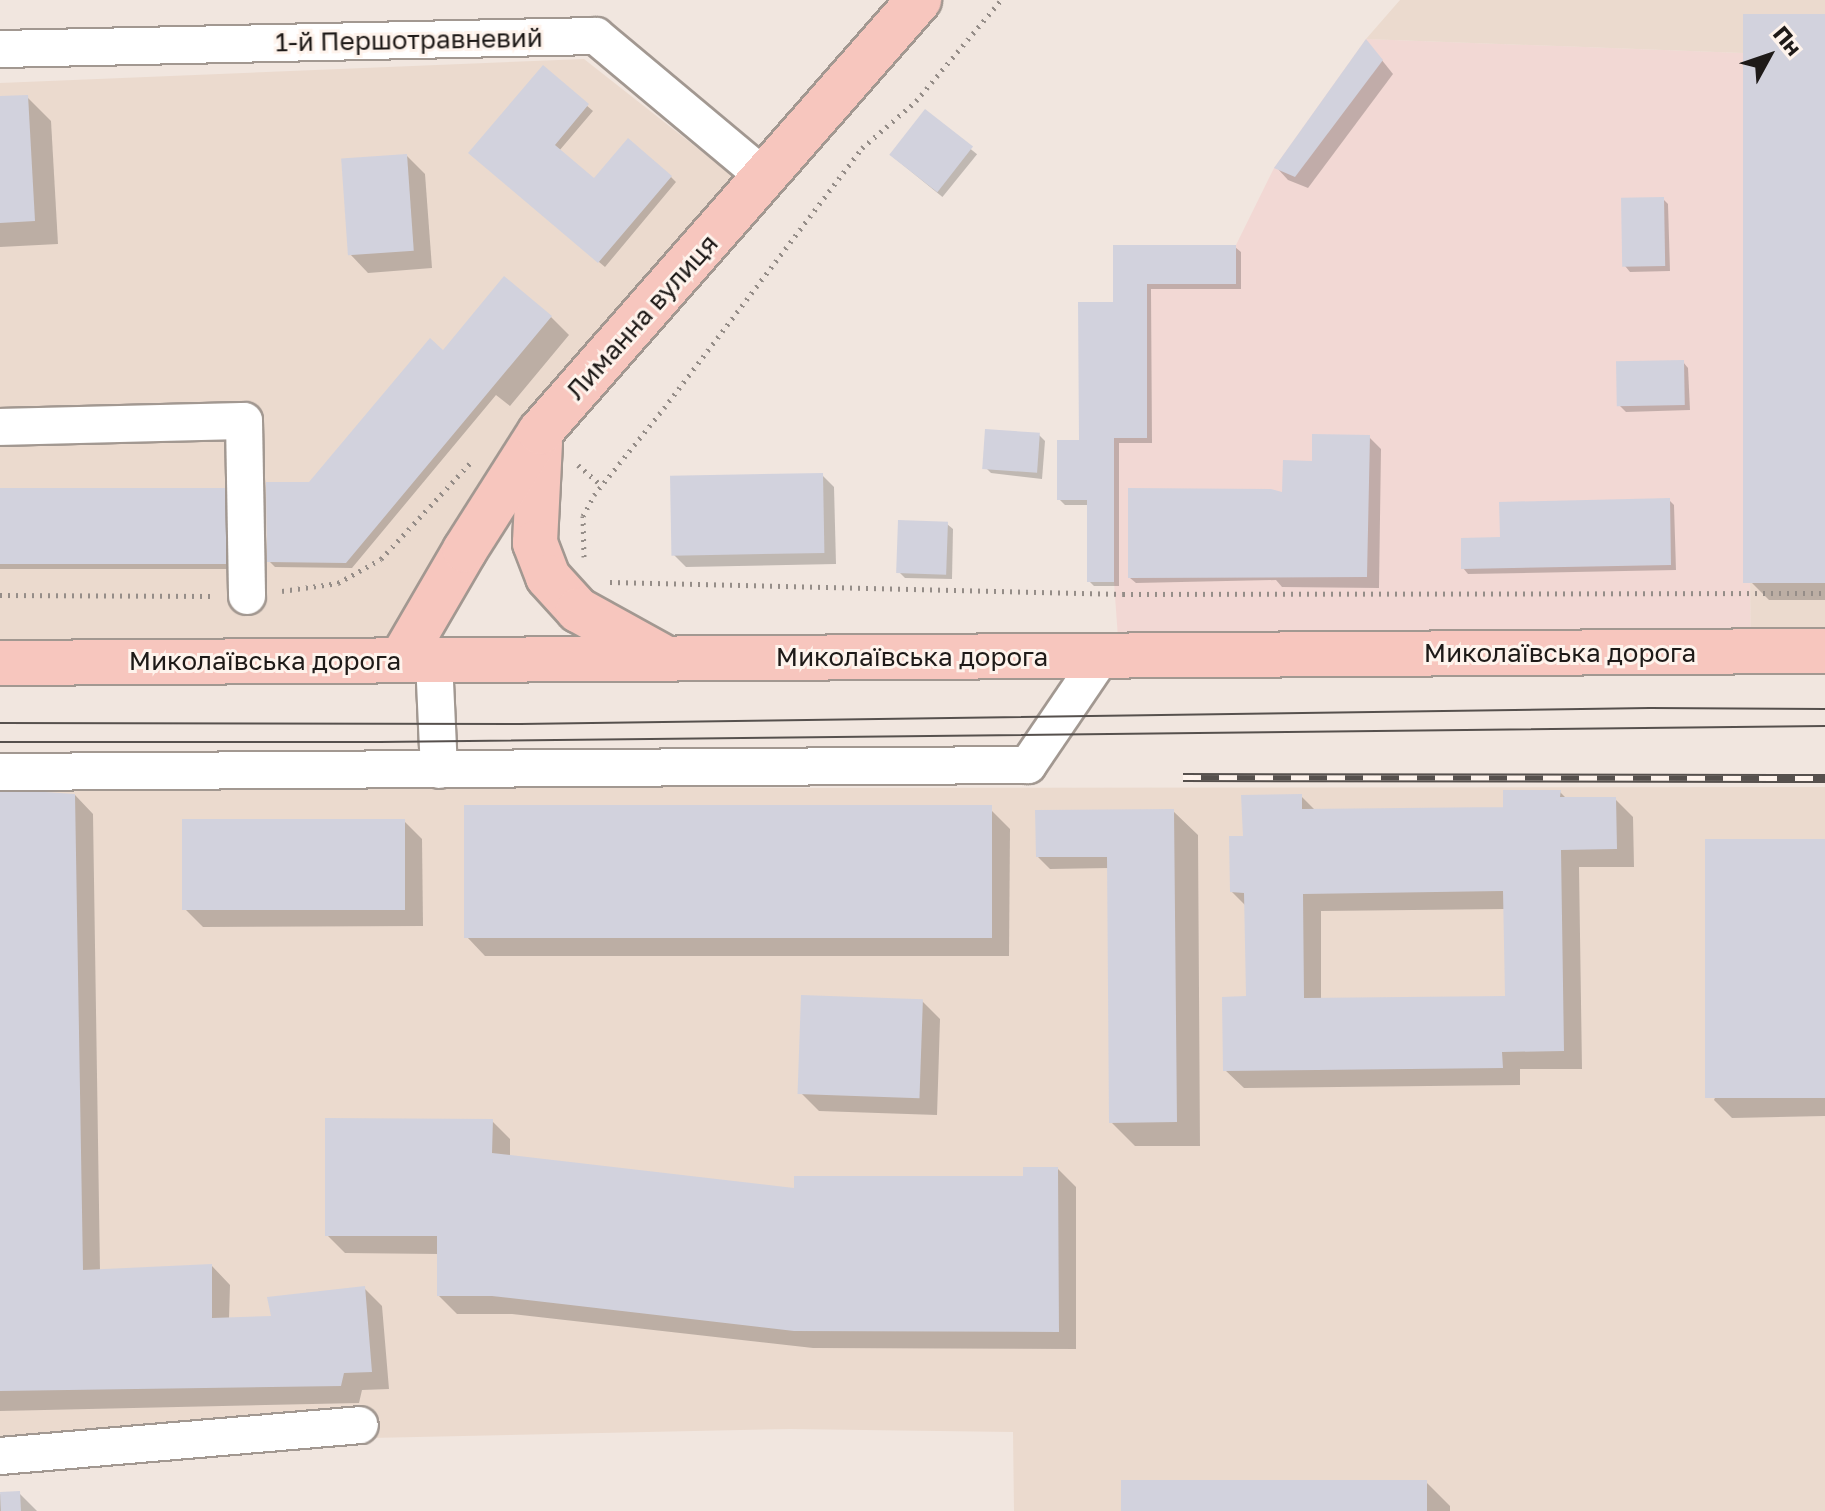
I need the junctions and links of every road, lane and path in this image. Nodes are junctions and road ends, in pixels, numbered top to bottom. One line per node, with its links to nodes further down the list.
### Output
1 (919, 0): 4 (main road, Лиманна вулиця)
2 (1001, 0): 7 (path)
3 (0, 49): 4 (street, 1-й Першотравневий)
4 (766, 178): 6 (main road, Лиманна вулиця)
5 (0, 427): 12 (street)
6 (540, 432): 15 (main road); 16 (main road, Лиманна вулиця)
7 (586, 569)
8 (599, 582): 10 (path)
9 (338, 583): 12 (path)
10 (1825, 593)
11 (0, 595): 12 (path)
12 (247, 596)
13 (1825, 651): 14 (main road, Миколаївська дорога)
14 (1102, 656): 15 (main road, Миколаївська дорога); 18 (street)
15 (666, 658): 16 (main road, Миколаївська дорога)
16 (417, 660): 17 (main road, Миколаївська дорога); 18 (street)
17 (0, 663)
18 (439, 770): 19 (street)
19 (0, 772)
20 (360, 1425): 21 (street)
21 (0, 1456)

